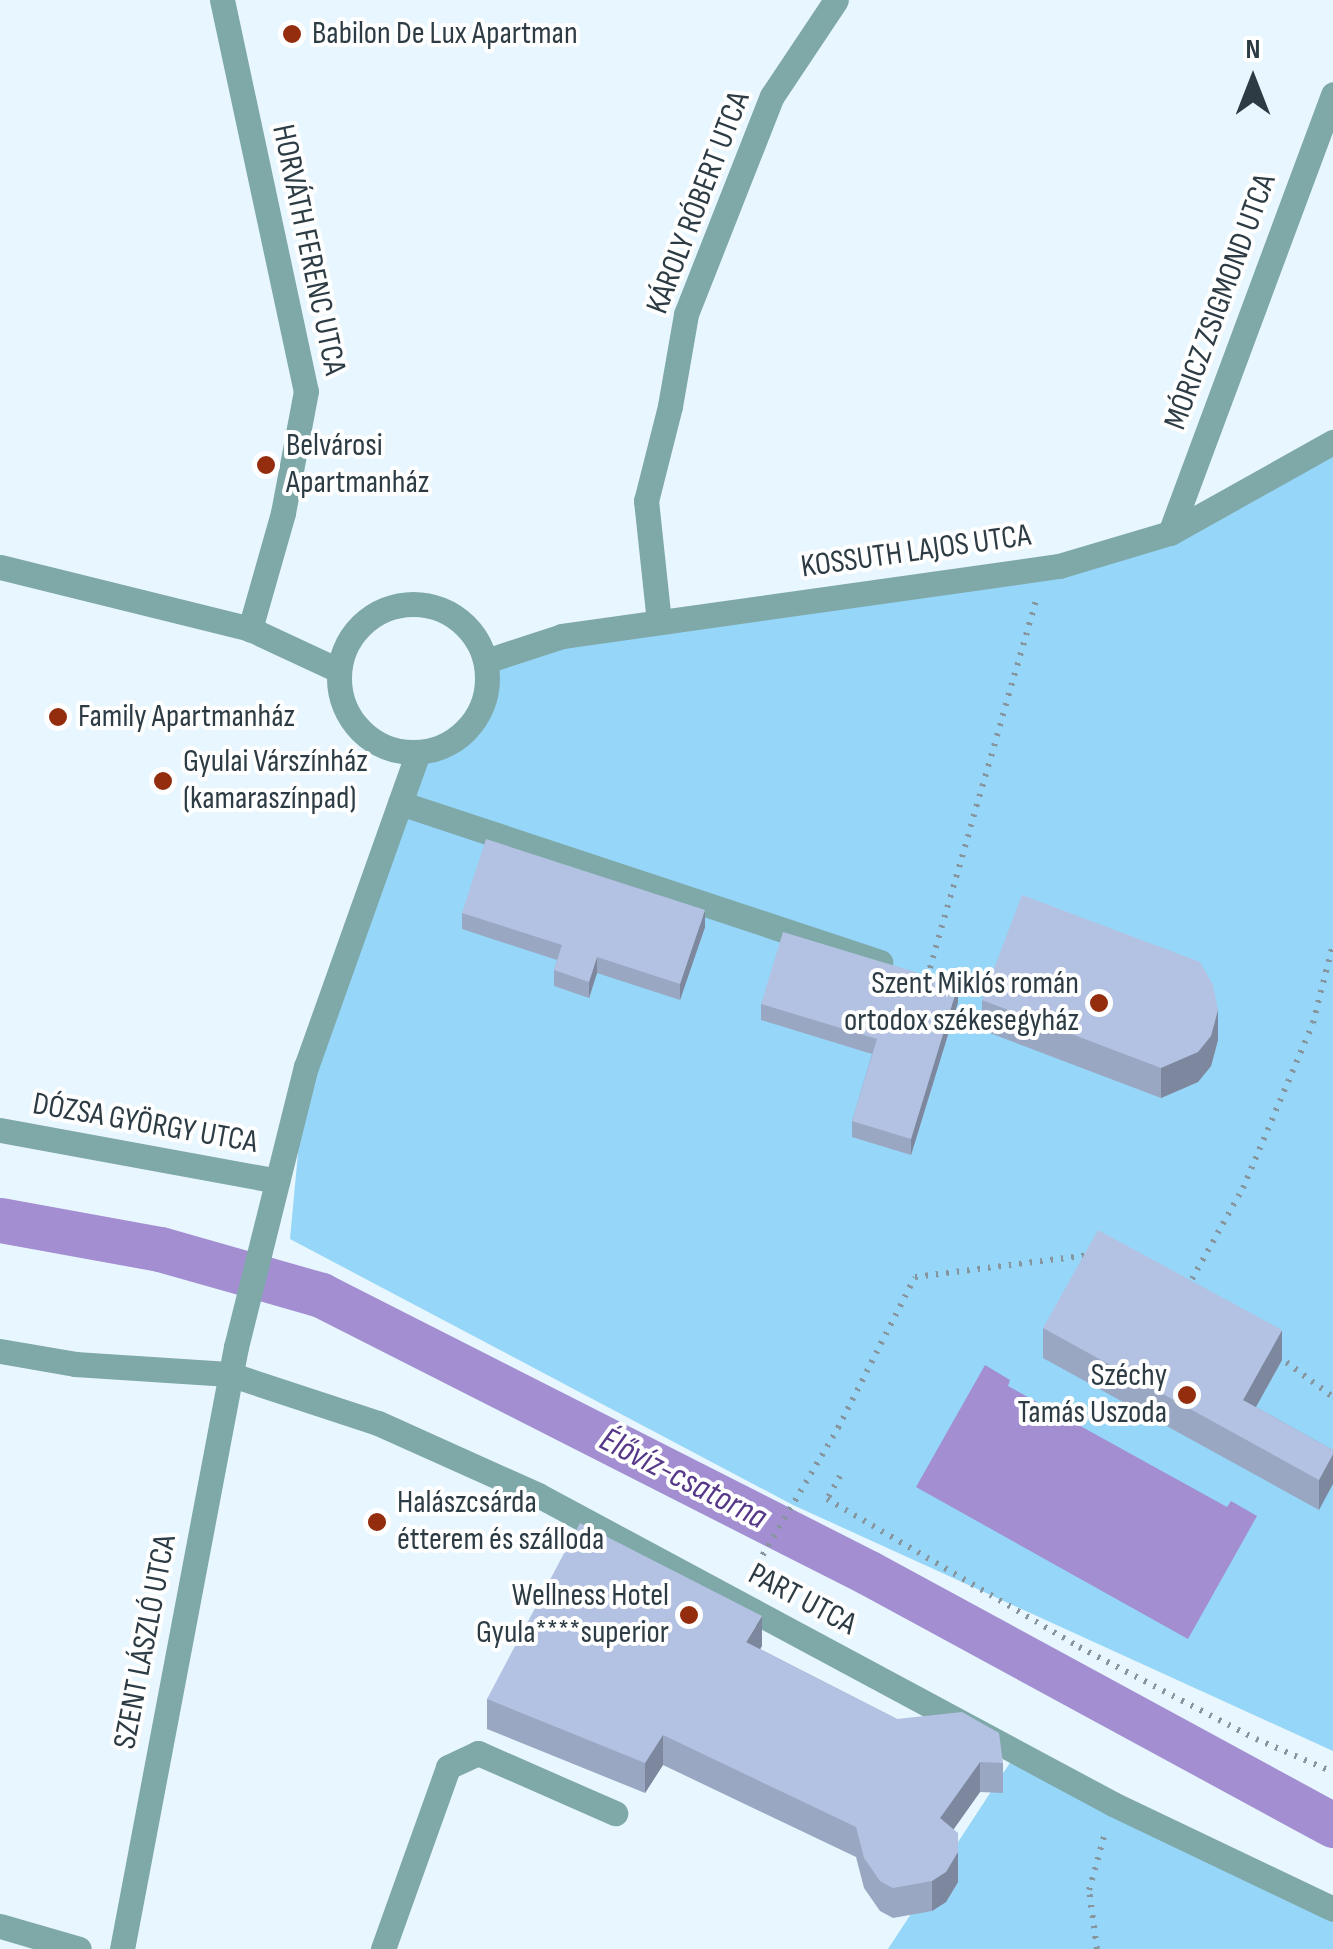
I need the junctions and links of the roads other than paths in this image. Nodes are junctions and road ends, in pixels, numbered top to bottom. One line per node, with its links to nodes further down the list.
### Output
1 (222, 0): 8 (street, HORVÁTH FERENC UTCA)
2 (836, 0): 7 (street, KÁROLY RÓBERT UTCA)
3 (1333, 94): 5 (street, MÓRICZ ZSIGMOND UTCA)
4 (1333, 442): 5 (street, KOSSUTH LAJOS UTCA)
5 (1170, 533): 7 (street, KOSSUTH LAJOS UTCA)
6 (0, 568): 8 (street)
7 (659, 622): 9 (street, KOSSUTH LAJOS UTCA)
8 (250, 628): 10 (street)
9 (486, 660): 10 (street); 11 (street)
10 (338, 670): 11 (street)
11 (418, 753): 12 (street)
12 (400, 803): 13 (street); 15 (street)
13 (927, 978)
14 (0, 1130): 15 (street, DÓZSA GYÖRGY UTCA)
15 (275, 1190): 17 (street, SZENT LÁSZLÓ UTCA)
16 (0, 1351): 17 (street)
17 (229, 1374): 19 (street, PART UTCA); 22 (street, SZENT LÁSZLÓ UTCA)
18 (615, 1812): 23 (street)
19 (1333, 1910)
20 (0, 1926): 21 (street)
21 (79, 1949)
22 (122, 1949)
23 (383, 1949)

